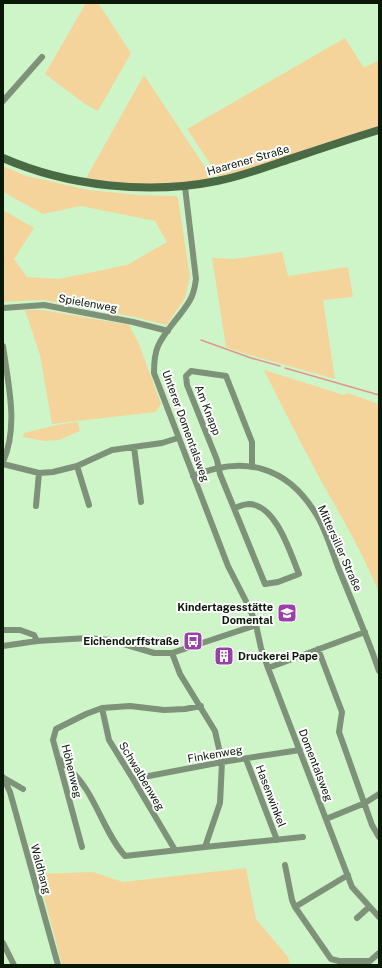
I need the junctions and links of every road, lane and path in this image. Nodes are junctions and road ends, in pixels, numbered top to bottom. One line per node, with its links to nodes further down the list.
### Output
1 (42, 57): 2 (street)
2 (3, 101)
3 (379, 130): 5 (main road, Haarener Straße)
4 (3, 158): 5 (main road, Haarener Straße)
5 (185, 187): 7 (street, Unterer Domentalsweg)
6 (3, 308): 7 (street, Spielenweg)
7 (168, 331): 9 (street, Unterer Domentalsweg)
8 (3, 346): 11 (street)
9 (178, 438): 10 (street); 16 (street, Unterer Domentalsweg)
10 (134, 447): 12 (street); 17 (street)
11 (4, 460): 15 (street)
12 (77, 466): 15 (street); 18 (street)
13 (218, 467): 14 (street, Mittersiller Straße); 14 (street, Am Knapp); 16 (street, Mittersiller Straße); 20 (street)
14 (252, 467): 23 (street, Mittersiller Straße)
15 (39, 473): 19 (street)
16 (194, 476): 21 (street, Unterer Domentalsweg)
17 (142, 502)
18 (89, 505)
19 (36, 506)
20 (234, 508): 20 (street)
21 (256, 625): 27 (street); 29 (street, Domentalsweg)
22 (3, 630): 24 (street)
23 (365, 632): 26 (street); 28 (street, Mittersiller Straße)
24 (37, 641): 25 (street); 27 (street)
25 (3, 646)
26 (318, 649): 29 (street); 41 (street)
27 (172, 653): 31 (street)
28 (376, 653): 30 (street, Mittersiller Straße)
29 (268, 668): 33 (street, Domentalsweg)
30 (379, 671)
31 (201, 706): 32 (street, Höhenweg); 36 (street)
32 (102, 708): 34 (street, Höhenweg); 38 (street, Schwalbenweg)
33 (300, 750): 35 (street, Finkenweg); 42 (street, Domentalsweg)
34 (59, 759): 46 (street, Höhenweg); 48 (street)
35 (246, 759): 36 (street, Finkenweg); 45 (street, Hasenwinkel)
36 (222, 762): 38 (street, Finkenweg); 47 (street)
37 (4, 777): 39 (street, Waldhang); 58 (street, Waldhang)
38 (133, 779): 48 (street, Schwalbenweg)
39 (23, 789)
40 (379, 794): 41 (street)
41 (365, 803): 42 (street); 44 (street)
42 (326, 819): 50 (street, Domentalsweg)
43 (303, 837): 45 (street, Hasenwinkel)
44 (379, 837)
45 (277, 840): 47 (street, Hasenwinkel)
46 (82, 847)
47 (205, 847): 48 (street)
48 (175, 850)
49 (285, 865): 51 (street)
50 (348, 875): 51 (street); 52 (street, Domentalsweg)
51 (296, 907): 56 (street)
52 (369, 907): 53 (street, Domentalsweg); 54 (street)
53 (379, 917)
54 (357, 918)
55 (3, 943): 57 (street)
56 (379, 953)
57 (14, 965)
58 (58, 965)

